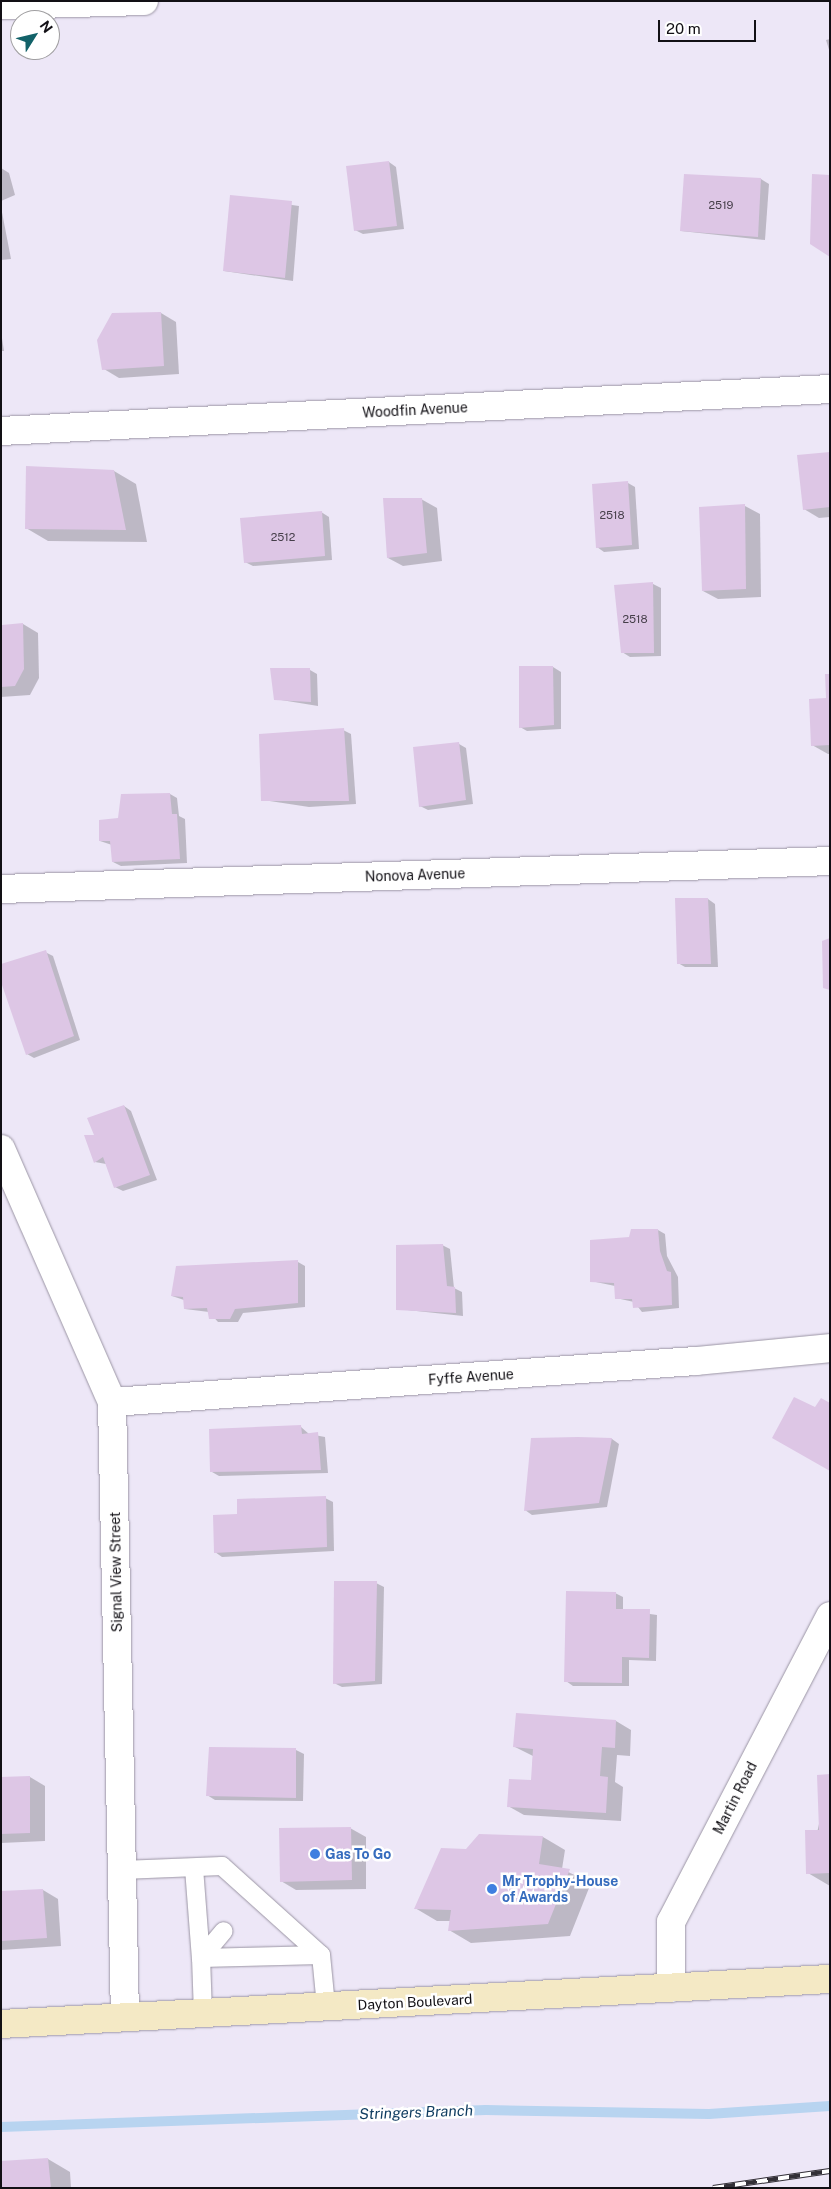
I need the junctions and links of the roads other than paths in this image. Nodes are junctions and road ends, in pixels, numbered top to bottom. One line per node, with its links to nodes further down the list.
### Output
1 (144, 1): 2 (street)
2 (88, 2): 3 (street)
3 (1, 5)
4 (830, 389): 5 (street, Woodfin Avenue)
5 (1, 431)
6 (830, 861): 7 (street, Nonova Avenue)
7 (1, 889)
8 (1, 1149): 10 (street, Signal View Street)
9 (830, 1348): 10 (street, Fyffe Avenue)
10 (112, 1402): 13 (street, Signal View Street)
11 (830, 1616): 18 (street, Martin Road)
12 (194, 1868): 13 (lane); 15 (lane); 16 (lane)
13 (122, 1870): 21 (street, Signal View Street)
14 (224, 1931): 16 (lane)
15 (322, 1955): 16 (lane); 19 (lane)
16 (201, 1958): 20 (lane)
17 (830, 1979): 18 (main road, Dayton Boulevard)
18 (671, 1988): 19 (main road, Dayton Boulevard)
19 (326, 2006): 20 (main road, Dayton Boulevard)
20 (203, 2014): 21 (main road, Dayton Boulevard)
21 (125, 2017): 22 (main road, Dayton Boulevard)
22 (1, 2024)

